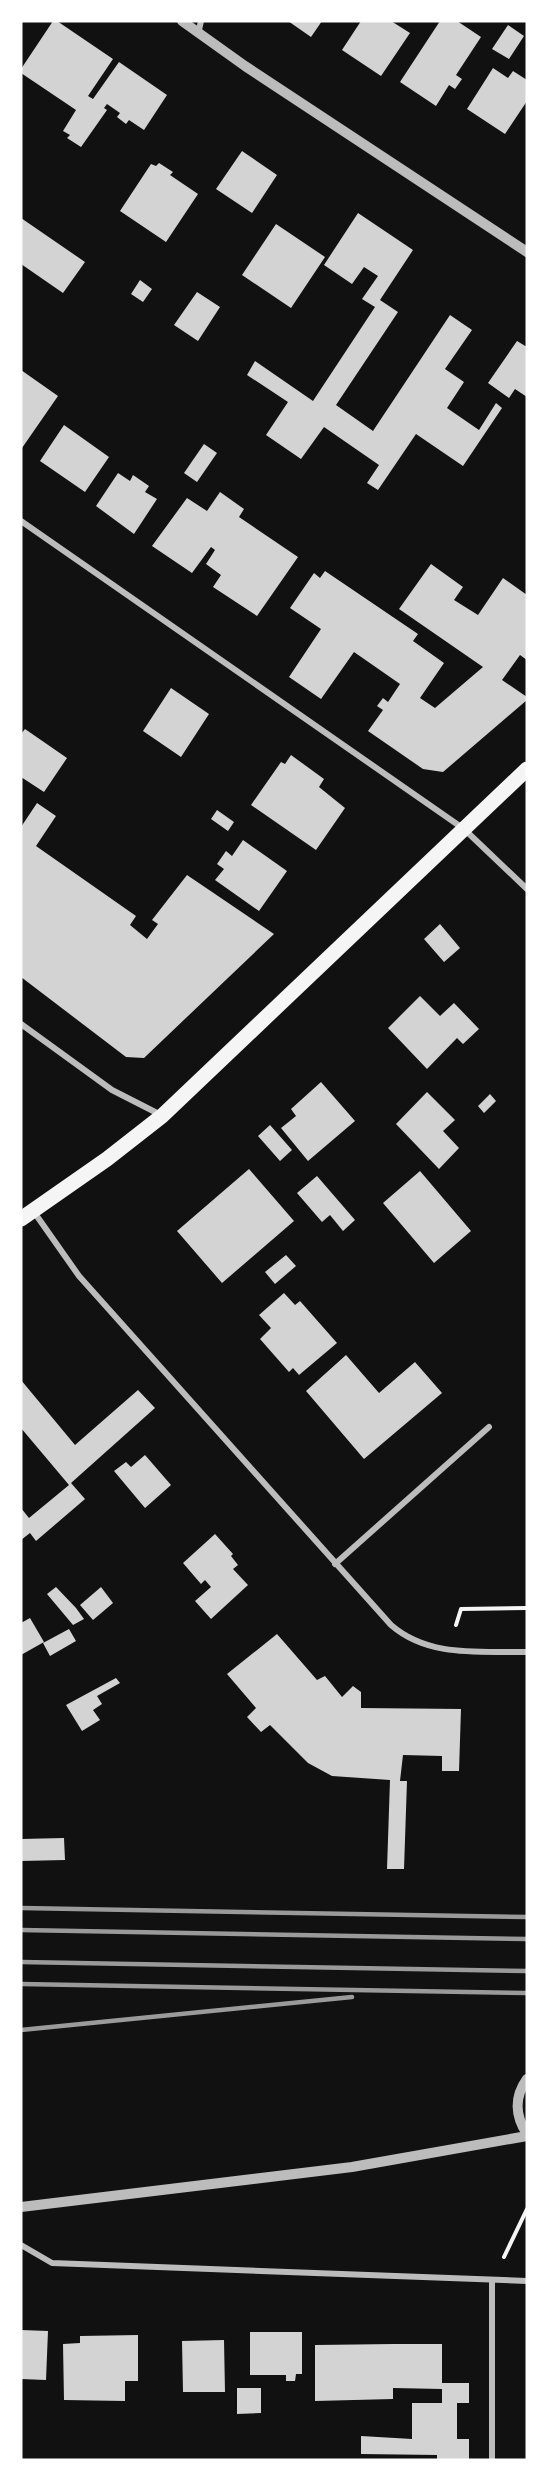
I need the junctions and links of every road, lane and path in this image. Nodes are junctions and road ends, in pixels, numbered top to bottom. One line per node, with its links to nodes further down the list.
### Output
1 (182, 21): 3 (street)
2 (201, 21): 3 (street)
3 (198, 34): 4 (street)
4 (527, 252)
5 (21, 521): 7 (street)
6 (527, 769): 7 (main road)
7 (464, 829): 8 (street); 10 (main road)
8 (527, 889)
9 (21, 1024): 10 (street)
10 (162, 1116): 11 (main road)
11 (27, 1216): 13 (street)
12 (489, 1427): 13 (street)
13 (335, 1564): 16 (street)
14 (527, 1608): 15 (path)
15 (460, 1609)
16 (527, 1652)
17 (527, 2079): 18 (street)
18 (527, 2135): 19 (street)
19 (21, 2207)
20 (527, 2209): 22 (path)
21 (21, 2245): 22 (street)
22 (492, 2280): 23 (street); 24 (street)
23 (527, 2281)
24 (492, 2460)

